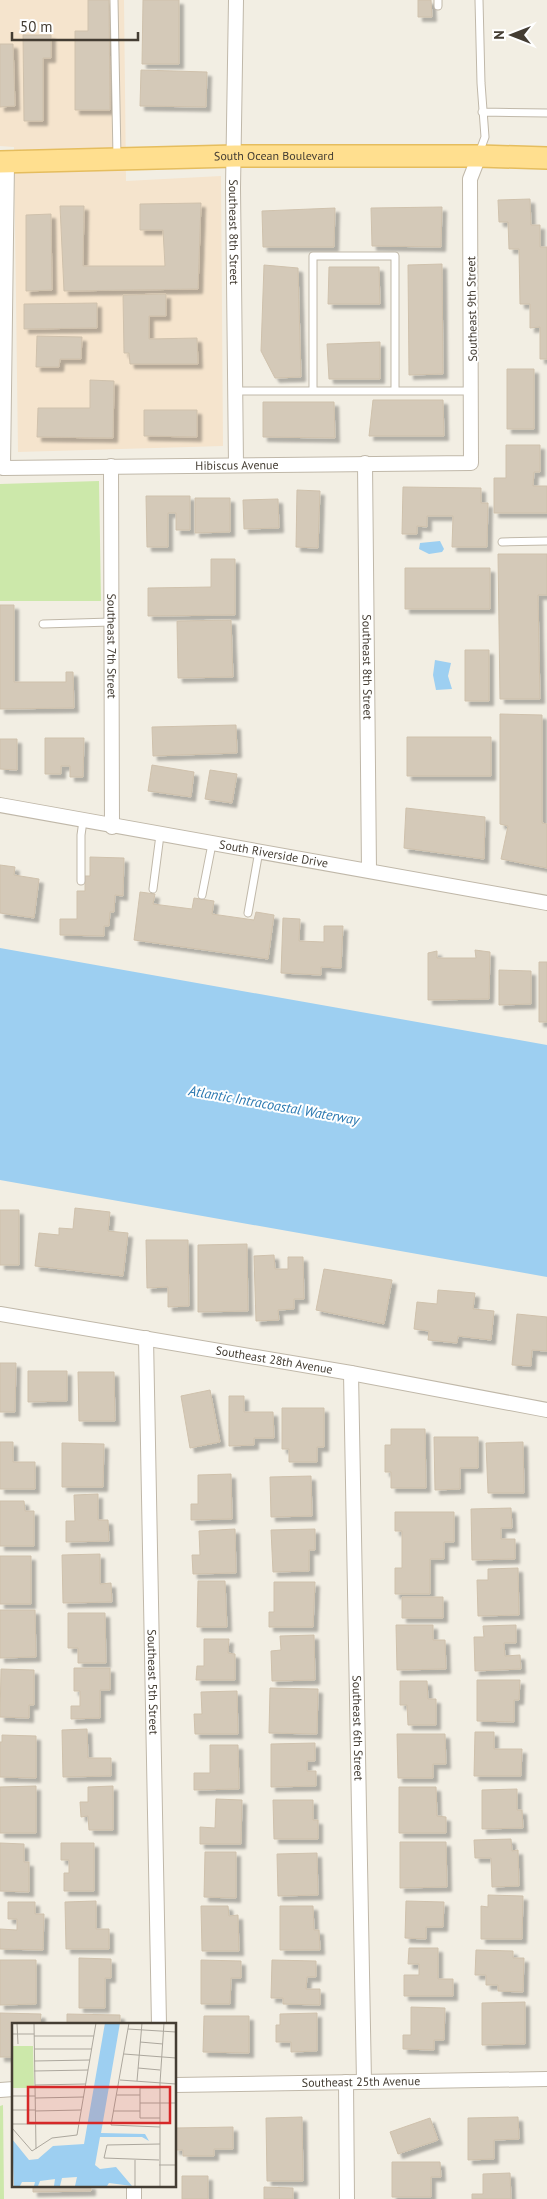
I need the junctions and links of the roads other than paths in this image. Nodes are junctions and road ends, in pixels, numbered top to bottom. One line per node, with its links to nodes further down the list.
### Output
1 (114, 0): 9 (lane)
2 (236, 0): 6 (street, Southeast 8th Street)
3 (479, 0): 4 (lane)
4 (482, 112): 5 (lane); 7 (lane)
5 (547, 112)
6 (235, 156): 7 (main road, South Ocean Boulevard); 9 (main road, South Ocean Boulevard); 14 (street, Southeast 8th Street)
7 (478, 156): 8 (main road, South Ocean Boulevard); 13 (street, Southeast 9th Street)
8 (547, 158)
9 (117, 159): 10 (main road, South Ocean Boulevard)
10 (4, 162): 18 (street, Hibiscus Avenue)
11 (313, 390): 12 (lane); 12 (lane); 14 (lane)
12 (395, 390): 13 (lane)
13 (472, 390): 15 (street, Southeast 9th Street)
14 (236, 391): 17 (street, Southeast 8th Street)
15 (471, 463): 16 (street, Hibiscus Avenue)
16 (365, 464): 17 (street, Hibiscus Avenue); 29 (street, Southeast 8th Street)
17 (236, 465): 18 (street, Hibiscus Avenue)
18 (111, 466): 21 (street, Southeast 7th Street)
19 (547, 541): 20 (lane)
20 (502, 542)
21 (111, 622): 22 (lane); 25 (street, Southeast 7th Street)
22 (43, 624)
23 (0, 805): 24 (street, South Riverside Drive)
24 (83, 821): 25 (street, South Riverside Drive); 30 (lane)
25 (112, 827): 26 (street, South Riverside Drive)
26 (160, 835): 27 (street, South Riverside Drive); 31 (lane)
27 (212, 844): 28 (street, South Riverside Drive); 32 (lane)
28 (259, 851): 29 (street, South Riverside Drive); 34 (lane)
29 (369, 870): 33 (street, South Riverside Drive)
30 (82, 881)
31 (153, 890)
32 (202, 895)
33 (547, 903)
34 (248, 913)
35 (0, 1314): 36 (street, Southeast 28th Avenue)
36 (146, 1338): 37 (street, Southeast 28th Avenue); 39 (street, Southeast 5th Street)
37 (352, 1373): 38 (street, Southeast 28th Avenue); 42 (street, Southeast 6th Street)
38 (547, 1410)
39 (159, 2023)
40 (547, 2079): 42 (street, Southeast 25th Avenue)
41 (346, 2082): 42 (street, Southeast 25th Avenue); 43 (street, Southeast 25th Avenue); 46 (street)
42 (364, 2082)
43 (176, 2085)
44 (134, 2186): 45 (street)
45 (134, 2199)
46 (347, 2199)

